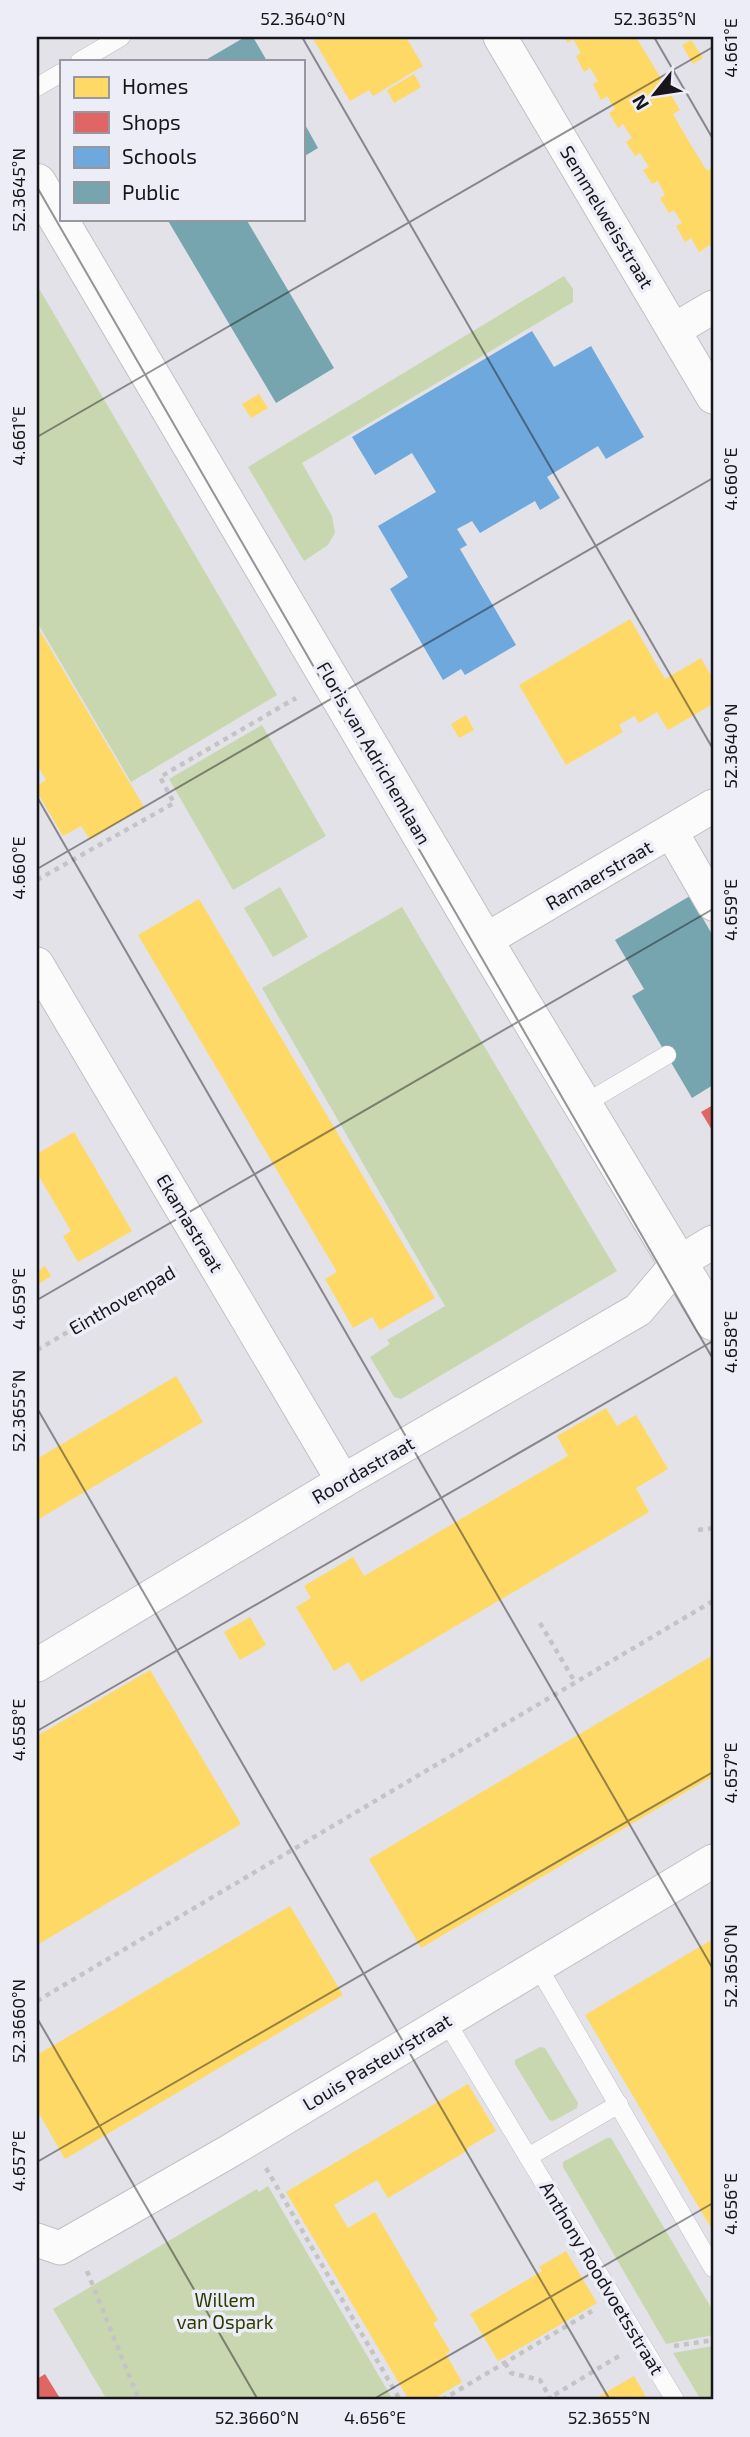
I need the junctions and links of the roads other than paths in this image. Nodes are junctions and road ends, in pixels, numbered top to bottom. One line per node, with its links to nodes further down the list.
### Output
1 (121, 37): 3 (lane)
2 (500, 37): 8 (street, Semmelweisstraat)
3 (82, 60)
4 (60, 73): 5 (lane)
5 (37, 87)
6 (37, 183): 13 (street, Floris van Adrichemlaan)
7 (713, 307): 8 (street)
8 (674, 330): 9 (street, Semmelweisstraat)
9 (713, 397)
10 (713, 806): 11 (street, Ramaerstraat)
11 (672, 833): 12 (street); 13 (street, Ramaerstraat)
12 (713, 904)
13 (484, 942): 16 (street, Floris van Adrichemlaan)
14 (37, 964): 20 (street, Ekamastraat)
15 (667, 1055): 16 (lane)
16 (584, 1104): 18 (street, Floris van Adrichemlaan)
17 (713, 1242): 18 (street, Roordastraat)
18 (678, 1263): 19 (street, Floris van Adrichemlaan); 20 (street, Roordastraat)
19 (713, 1321)
20 (344, 1481): 21 (street, Roordastraat)
21 (37, 1665)
22 (713, 1861): 23 (street, Louis Pasteurstraat)
23 (537, 1965): 24 (street, Louis Pasteurstraat); 25 (lane)
24 (446, 2021): 26 (lane, Anthony Roodvoetsstraat); 27 (street, Louis Pasteurstraat)
25 (619, 2104): 26 (lane); 28 (lane)
26 (528, 2157): 29 (lane, Anthony Roodvoetsstraat)
27 (37, 2240)
28 (713, 2268)
29 (675, 2400)

